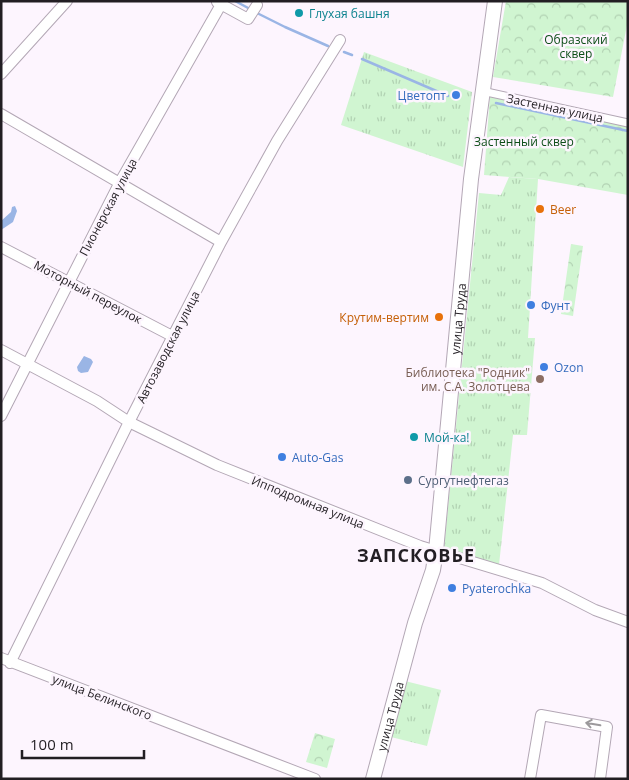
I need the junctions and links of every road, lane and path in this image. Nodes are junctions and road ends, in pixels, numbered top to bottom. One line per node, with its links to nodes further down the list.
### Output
1 (67, 1): 6 (street)
2 (495, 1): 7 (main road, улица Труда)
3 (220, 2): 4 (street); 10 (street, Пионерская улица)
4 (255, 9)
5 (340, 40): 11 (street, Автозаводская улица)
6 (1, 74)
7 (482, 91): 9 (street, Застенная улица); 19 (main road, улица Труда)
8 (1, 114): 10 (street)
9 (628, 123)
10 (120, 182): 11 (street); 13 (street, Пионерская улица)
11 (221, 242): 14 (street, Автозаводская улица)
12 (1, 247): 13 (street, Моторный переулок)
13 (69, 282): 14 (street, Моторный переулок); 16 (street, Пионерская улица)
14 (174, 337): 18 (street, Автозаводская улица)
15 (1, 350): 16 (street, Ипподромная улица)
16 (27, 364): 17 (street, Пионерская улица); 18 (street, Ипподромная улица)
17 (1, 416)
18 (129, 422): 19 (street, Ипподромная улица); 21 (street, Автозаводская улица)
19 (436, 551): 20 (street, Ипподромная улица); 23 (main road, улица Труда)
20 (628, 622)
21 (6, 660): 22 (street, улица Белинского)
22 (315, 779)
23 (374, 779)
24 (530, 779): 25 (street, one-way to 24)
25 (600, 779)

